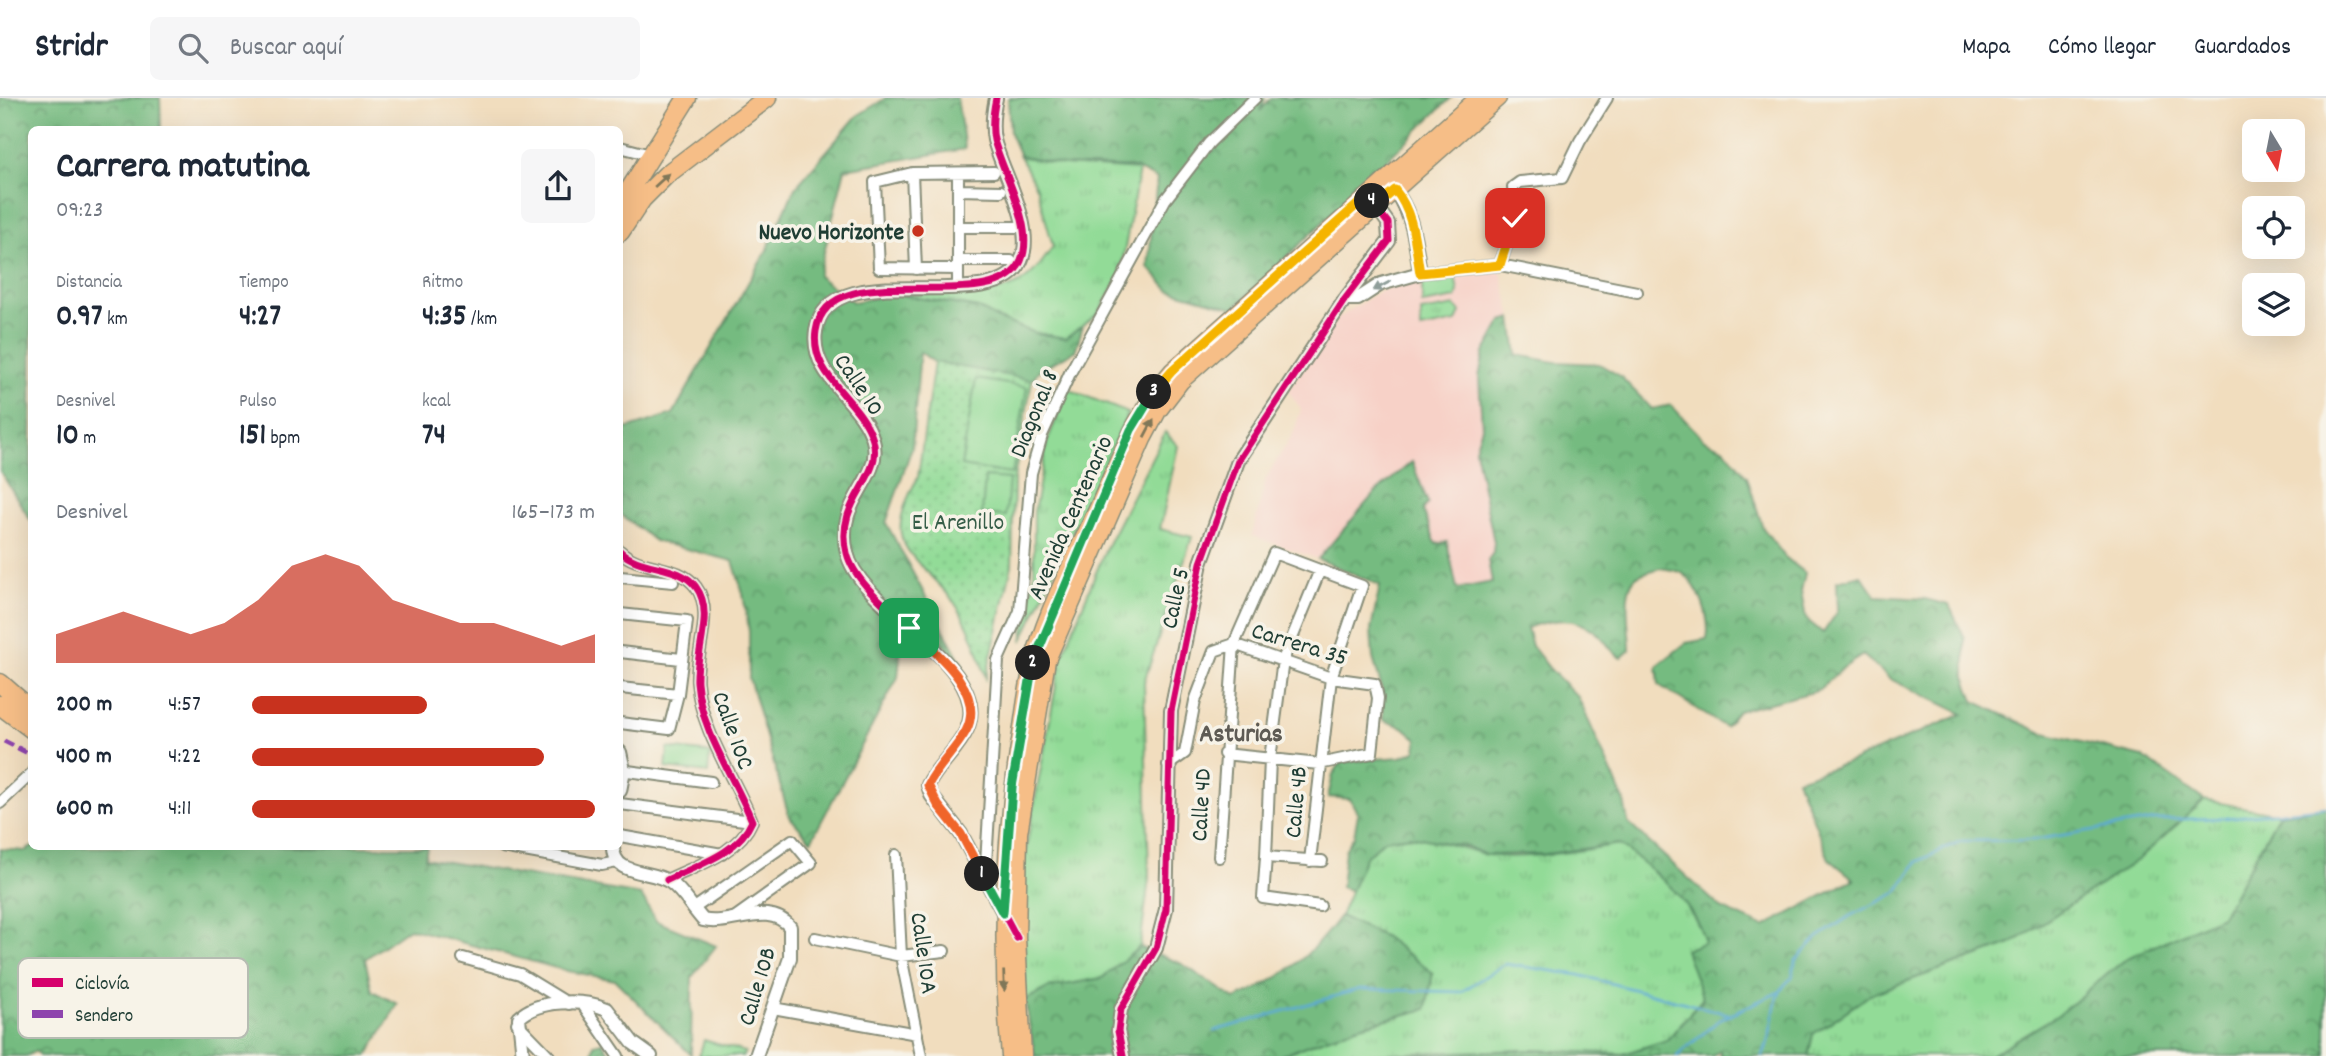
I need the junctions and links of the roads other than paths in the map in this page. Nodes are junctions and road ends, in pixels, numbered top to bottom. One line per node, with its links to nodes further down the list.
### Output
1 (687, 98): 10 (highway)
2 (692, 98): 10 (highway)
3 (757, 98): 11 (highway)
4 (767, 98): 11 (highway)
5 (996, 98): 31 (street, Calle 10)
6 (1255, 98): 69 (street, Diagonal 8)
7 (1478, 98): 12 (main road, Avenida Centenario)
8 (1498, 98): 12 (main road, Avenida Centenario)
9 (1608, 98): 28 (street)
10 (672, 122): 14 (highway)
11 (731, 126): 25 (highway, one-way to 11)
12 (1450, 131): 18 (main road, Avenida Centenario)
13 (623, 148): 14 (street)
14 (651, 155): 21 (highway)
15 (994, 172): 17 (street)
16 (912, 173): 17 (street); 29 (street); 29 (street)
17 (958, 173): 19 (street)
18 (1390, 184): 22 (main road, Avenida Centenario); 30 (street)
19 (958, 190): 20 (street); 23 (street)
20 (1001, 191)
21 (623, 200)
22 (1372, 201): 33 (street, Calle 5); 72 (main road, Avenida Centenario); 75 (main road, Avenida Centenario, one-way to 22)
23 (958, 227): 24 (street); 27 (street)
24 (1021, 227)
25 (623, 228)
26 (1011, 261): 27 (street)
27 (958, 265): 29 (street); 31 (street)
28 (1500, 265): 30 (street); 32 (street)
29 (916, 269)
30 (1420, 273): 33 (street, one-way to 33)
31 (958, 287): 69 (street, Calle 10)
32 (1637, 292)
33 (1345, 299): 54 (street, Calle 5)
34 (623, 553): 60 (street, Calle 10C)
35 (1320, 570): 39 (street, Calle 4D); 42 (street); 43 (street, Calle 4B)
36 (623, 577): 37 (street)
37 (673, 582)
38 (623, 614): 41 (street)
39 (1234, 644): 42 (street, Carrera 35); 51 (street, Calle 4D); 54 (street, Carrera 35)
40 (623, 652): 41 (street)
41 (681, 659): 46 (street)
42 (1283, 660): 43 (street, Carrera 35); 52 (street)
43 (1331, 678): 53 (street, Calle 4B); 53 (street, Carrera 35)
44 (0, 683): 48 (highway)
45 (623, 688): 46 (street)
46 (678, 694): 49 (street)
47 (0, 705): 50 (highway)
48 (28, 708)
49 (623, 723)
50 (28, 726)
51 (1224, 754): 52 (street); 67 (street, Calle 4D)
52 (1270, 759): 53 (street); 65 (street)
53 (1319, 764): 65 (street, Calle 4B)
54 (1168, 765): 91 (street, Calle 5)
55 (623, 770): 57 (street)
56 (28, 778): 58 (street)
57 (711, 782)
58 (0, 803)
59 (623, 804): 60 (street)
60 (752, 821): 63 (street)
61 (623, 837): 63 (street)
62 (519, 850): 66 (street)
63 (722, 854): 68 (street)
64 (895, 855): 77 (street, Calle 10A)
65 (1266, 855): 70 (street)
66 (615, 856): 68 (street)
67 (1219, 858)
68 (667, 880): 71 (street)
69 (985, 881): 72 (street, Calle 10)
70 (1320, 906)
71 (693, 909): 73 (street); 73 (street)
72 (1003, 913): 75 (street, Calle 10); 89 (main road, Avenida Centenario, one-way to 89)
73 (731, 919): 80 (street, Calle 10B)
74 (815, 938): 77 (street)
75 (1017, 938): 90 (main road, Avenida Centenario)
76 (944, 951): 77 (street)
77 (901, 956): 82 (street, Calle 10A)
78 (463, 958): 79 (street)
79 (576, 1004): 81 (street); 85 (street); 86 (street)
80 (773, 1007): 82 (street); 87 (street, Calle 10B)
81 (517, 1023): 83 (street); 84 (street)
82 (917, 1034): 88 (street, Calle 10A)
83 (523, 1054): 84 (street)
84 (547, 1054)
85 (618, 1056)
86 (651, 1056)
87 (756, 1056)
88 (921, 1056)
89 (1010, 1056)
90 (1023, 1056)
91 (1123, 1056)

